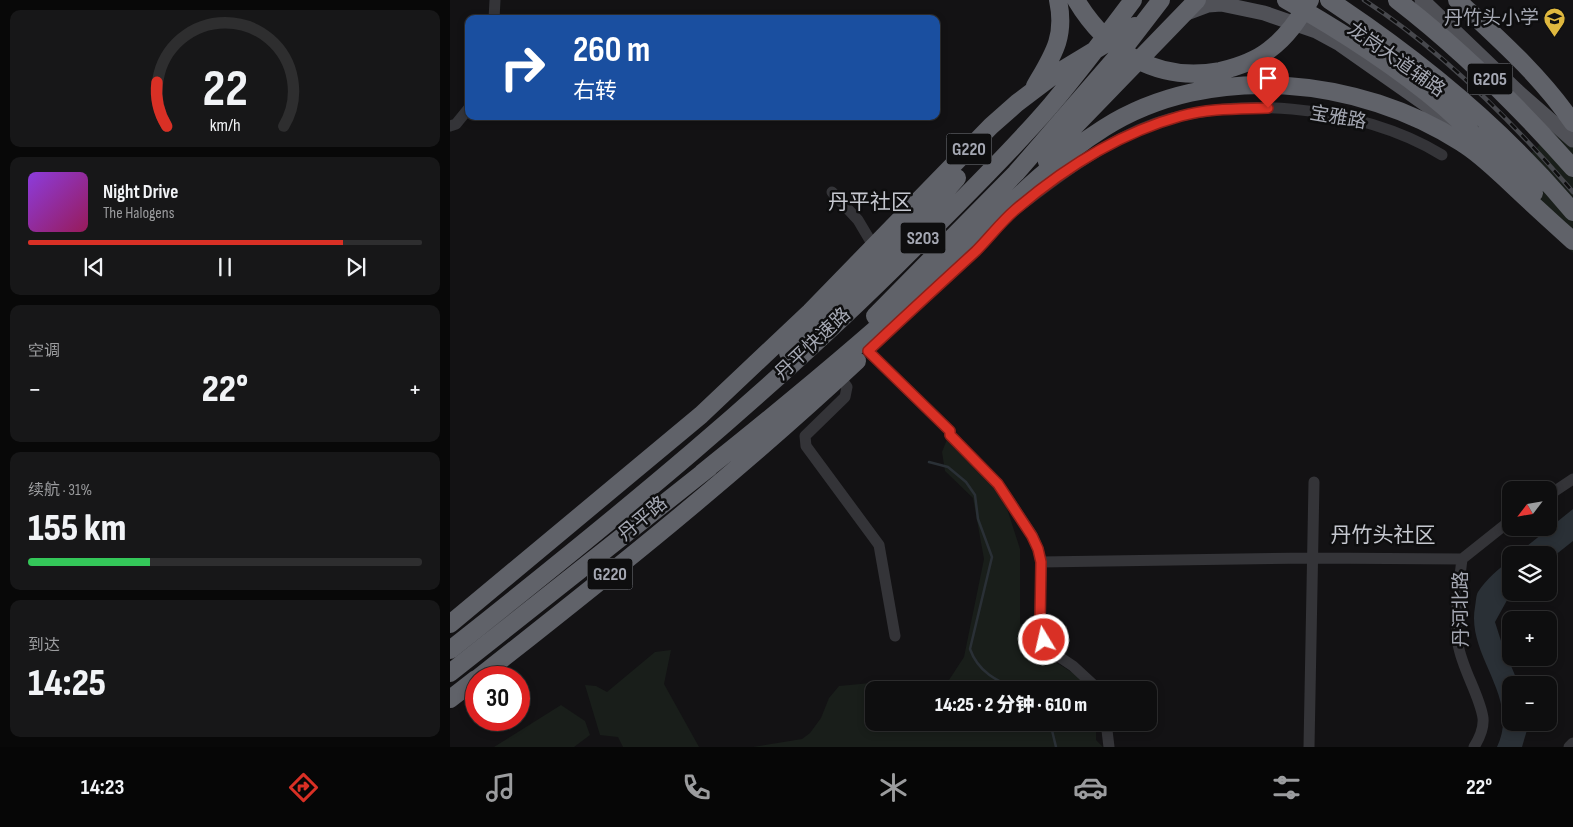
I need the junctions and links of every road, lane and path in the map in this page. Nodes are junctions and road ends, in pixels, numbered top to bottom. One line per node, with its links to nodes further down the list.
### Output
1 (495, 0): 13 (street)
2 (1058, 0): 35 (highway)
3 (1076, 0): 7 (highway)
4 (1132, 0): 35 (highway, 丹平快速路 / S203)
5 (1197, 0): 14 (highway, G220)
6 (1286, 0): 22 (highway)
7 (1310, 0)
8 (1329, 0): 15 (highway, G205)
9 (1397, 0): 20 (highway, G205)
10 (1422, 0): 21 (main road)
11 (1457, 0): 17 (highway)
12 (1162, 2): 31 (highway, G220); 36 (highway, 丹平快速路 / S203)
13 (494, 15)
14 (1183, 15): 19 (highway, G220); 22 (main road, 龙岗大道辅路)
15 (1438, 78): 29 (highway, G205); 30 (highway)
16 (465, 113): 18 (street)
17 (1573, 123)
18 (450, 126)
19 (1070, 131): 23 (street); 28 (highway, G220)
20 (1540, 131): 25 (highway); 26 (highway, G205)
21 (1573, 140)
22 (1488, 148): 30 (main road, 龙岗大道辅路)
23 (1094, 152): 24 (street, 宝雅路); 28 (street, 宝雅路)
24 (1442, 155)
25 (1573, 158)
26 (1573, 168)
27 (832, 192): 31 (street)
28 (1014, 211): 32 (highway, G220)
29 (1573, 212)
30 (1573, 241): 36 (highway)
31 (874, 247): 32 (highway); 46 (highway, G220)
32 (923, 299): 33 (highway, G220)
33 (868, 351): 34 (highway, G220); 45 (street)
34 (840, 377): 47 (street); 49 (highway, 丹平路 / G220)
35 (690, 455): 40 (highway, 丹平快速路)
36 (702, 474): 42 (highway, 丹平快速路)
37 (1573, 479): 39 (street)
38 (1314, 482): 43 (street)
39 (1558, 489)
40 (610, 521): 46 (highway); 48 (highway, 丹平快速路)
41 (1502, 527): 44 (street, 丹河北路)
42 (624, 536): 49 (highway); 50 (highway, 丹平快速路)
43 (1312, 558): 44 (street); 45 (street); 57 (street)
44 (1462, 559): 58 (street, 丹河北路)
45 (1041, 562): 51 (street)
46 (452, 623)
47 (895, 636)
48 (450, 650)
49 (494, 665)
50 (450, 673)
51 (1089, 681)
52 (465, 687): 53 (highway, 丹平路 / G220)
53 (450, 699)
54 (1107, 731): 56 (street)
55 (1573, 743): 59 (street)
56 (1109, 747)
57 (1310, 747)
58 (1474, 747)
59 (1569, 747)

